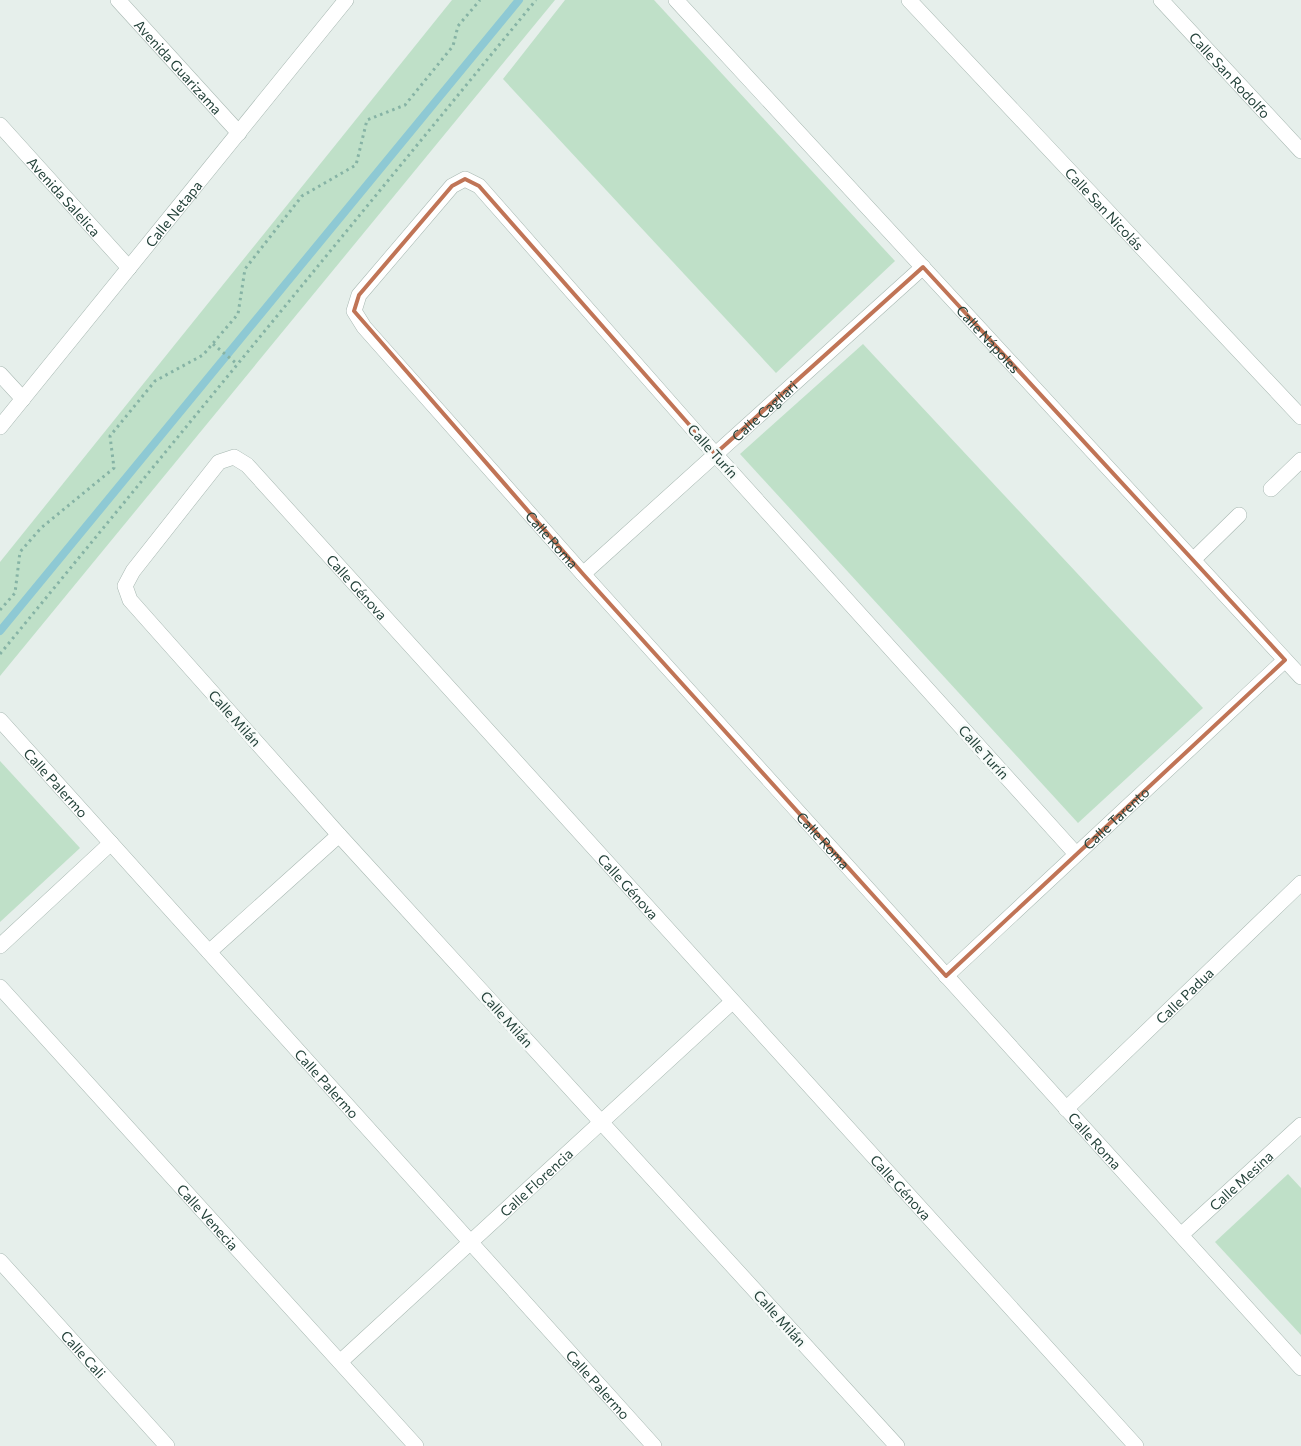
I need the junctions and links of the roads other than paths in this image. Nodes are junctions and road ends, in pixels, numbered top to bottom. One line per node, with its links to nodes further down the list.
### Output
1 (346, 0): 7 (street, Calle Netapa)
2 (676, 0): 9 (street, Calle Nápoles)
3 (909, 0): 14 (street, Calle San Nicolás)
4 (1161, 0): 8 (street, Calle San Rodolfo)
5 (122, 2): 7 (street, Avenida Guarizama)
6 (0, 125): 10 (street, Avenida Salelica)
7 (238, 133): 10 (street, Calle Netapa)
8 (1301, 151)
9 (923, 267): 16 (street, Calle Cagliari); 20 (street, Calle Nápoles)
10 (129, 268): 13 (street, Calle Netapa)
11 (354, 311): 16 (street, Calle Turín); 21 (street, Calle Roma)
12 (0, 374): 13 (street)
13 (23, 399): 15 (street, Calle Netapa)
14 (1301, 417)
15 (0, 428)
16 (716, 454): 21 (street, Calle Cagliari); 28 (street, Calle Turín)
17 (1301, 460): 18 (street)
18 (1271, 489)
19 (1239, 515): 20 (street)
20 (1193, 560): 23 (street, Calle Nápoles)
21 (583, 574): 32 (street, Calle Roma)
22 (125, 586): 26 (street, Calle Milán); 34 (street, Calle Génova)
23 (1285, 660): 24 (street, Calle Nápoles); 28 (street, Calle Tarento)
24 (1301, 676)
25 (0, 720): 27 (street, Calle Palermo)
26 (339, 835): 31 (street); 36 (street, Calle Milán)
27 (111, 844): 30 (street); 31 (street, Calle Palermo)
28 (1076, 854): 32 (street, Calle Tarento)
29 (1301, 883): 35 (street, Calle Padua)
30 (0, 946)
31 (208, 952): 39 (street, Calle Palermo)
32 (946, 976): 35 (street, Calle Roma)
33 (0, 987): 41 (street, Calle Venecia)
34 (732, 1002): 36 (street, Calle Florencia); 47 (street, Calle Génova)
35 (1066, 1108): 38 (street, Calle Roma)
36 (600, 1122): 39 (street, Calle Florencia); 46 (street, Calle Milán)
37 (1301, 1125): 38 (street, Calle Mesina)
38 (1181, 1235): 42 (street, Calle Roma)
39 (470, 1242): 41 (street, Calle Florencia); 45 (street, Calle Palermo)
40 (0, 1261): 43 (street, Calle Cali)
41 (340, 1362): 44 (street, Calle Venecia)
42 (1300, 1365)
43 (167, 1446)
44 (416, 1446)
45 (654, 1446)
46 (896, 1446)
47 (1136, 1446)

